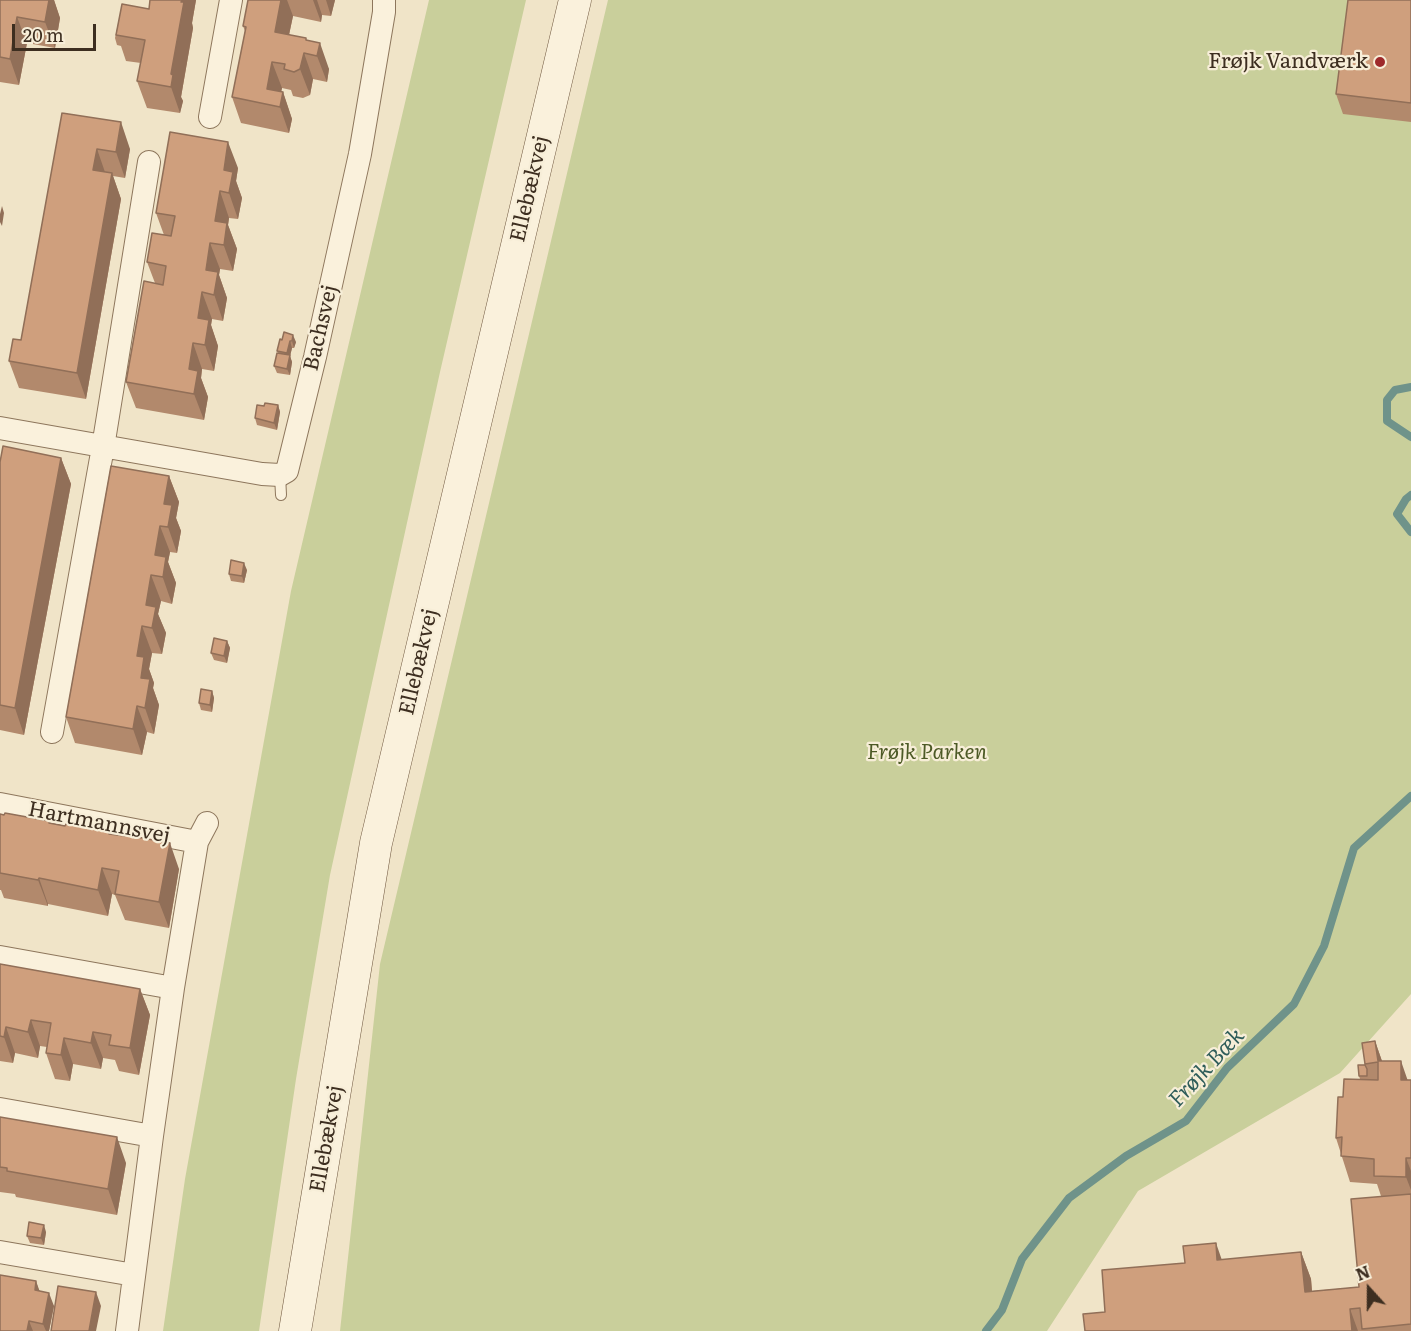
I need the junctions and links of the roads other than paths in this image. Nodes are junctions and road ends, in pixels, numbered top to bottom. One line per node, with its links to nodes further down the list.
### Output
1 (231, 0): 4 (street)
2 (384, 0): 7 (street, Bachsvej)
3 (575, 0): 17 (street, Ellebækvej)
4 (210, 117)
5 (149, 162): 7 (street)
6 (0, 428): 7 (street, Bachsvej)
7 (103, 447): 8 (street)
8 (52, 732)
9 (0, 804): 11 (street, Hartmannsvej)
10 (0, 957): 11 (street)
11 (173, 988): 13 (street, Hartmannsvej)
12 (0, 1109): 13 (street)
13 (152, 1136): 15 (street, Hartmannsvej)
14 (0, 1252): 15 (street)
15 (134, 1275): 16 (street, Hartmannsvej)
16 (127, 1331)
17 (295, 1331)

